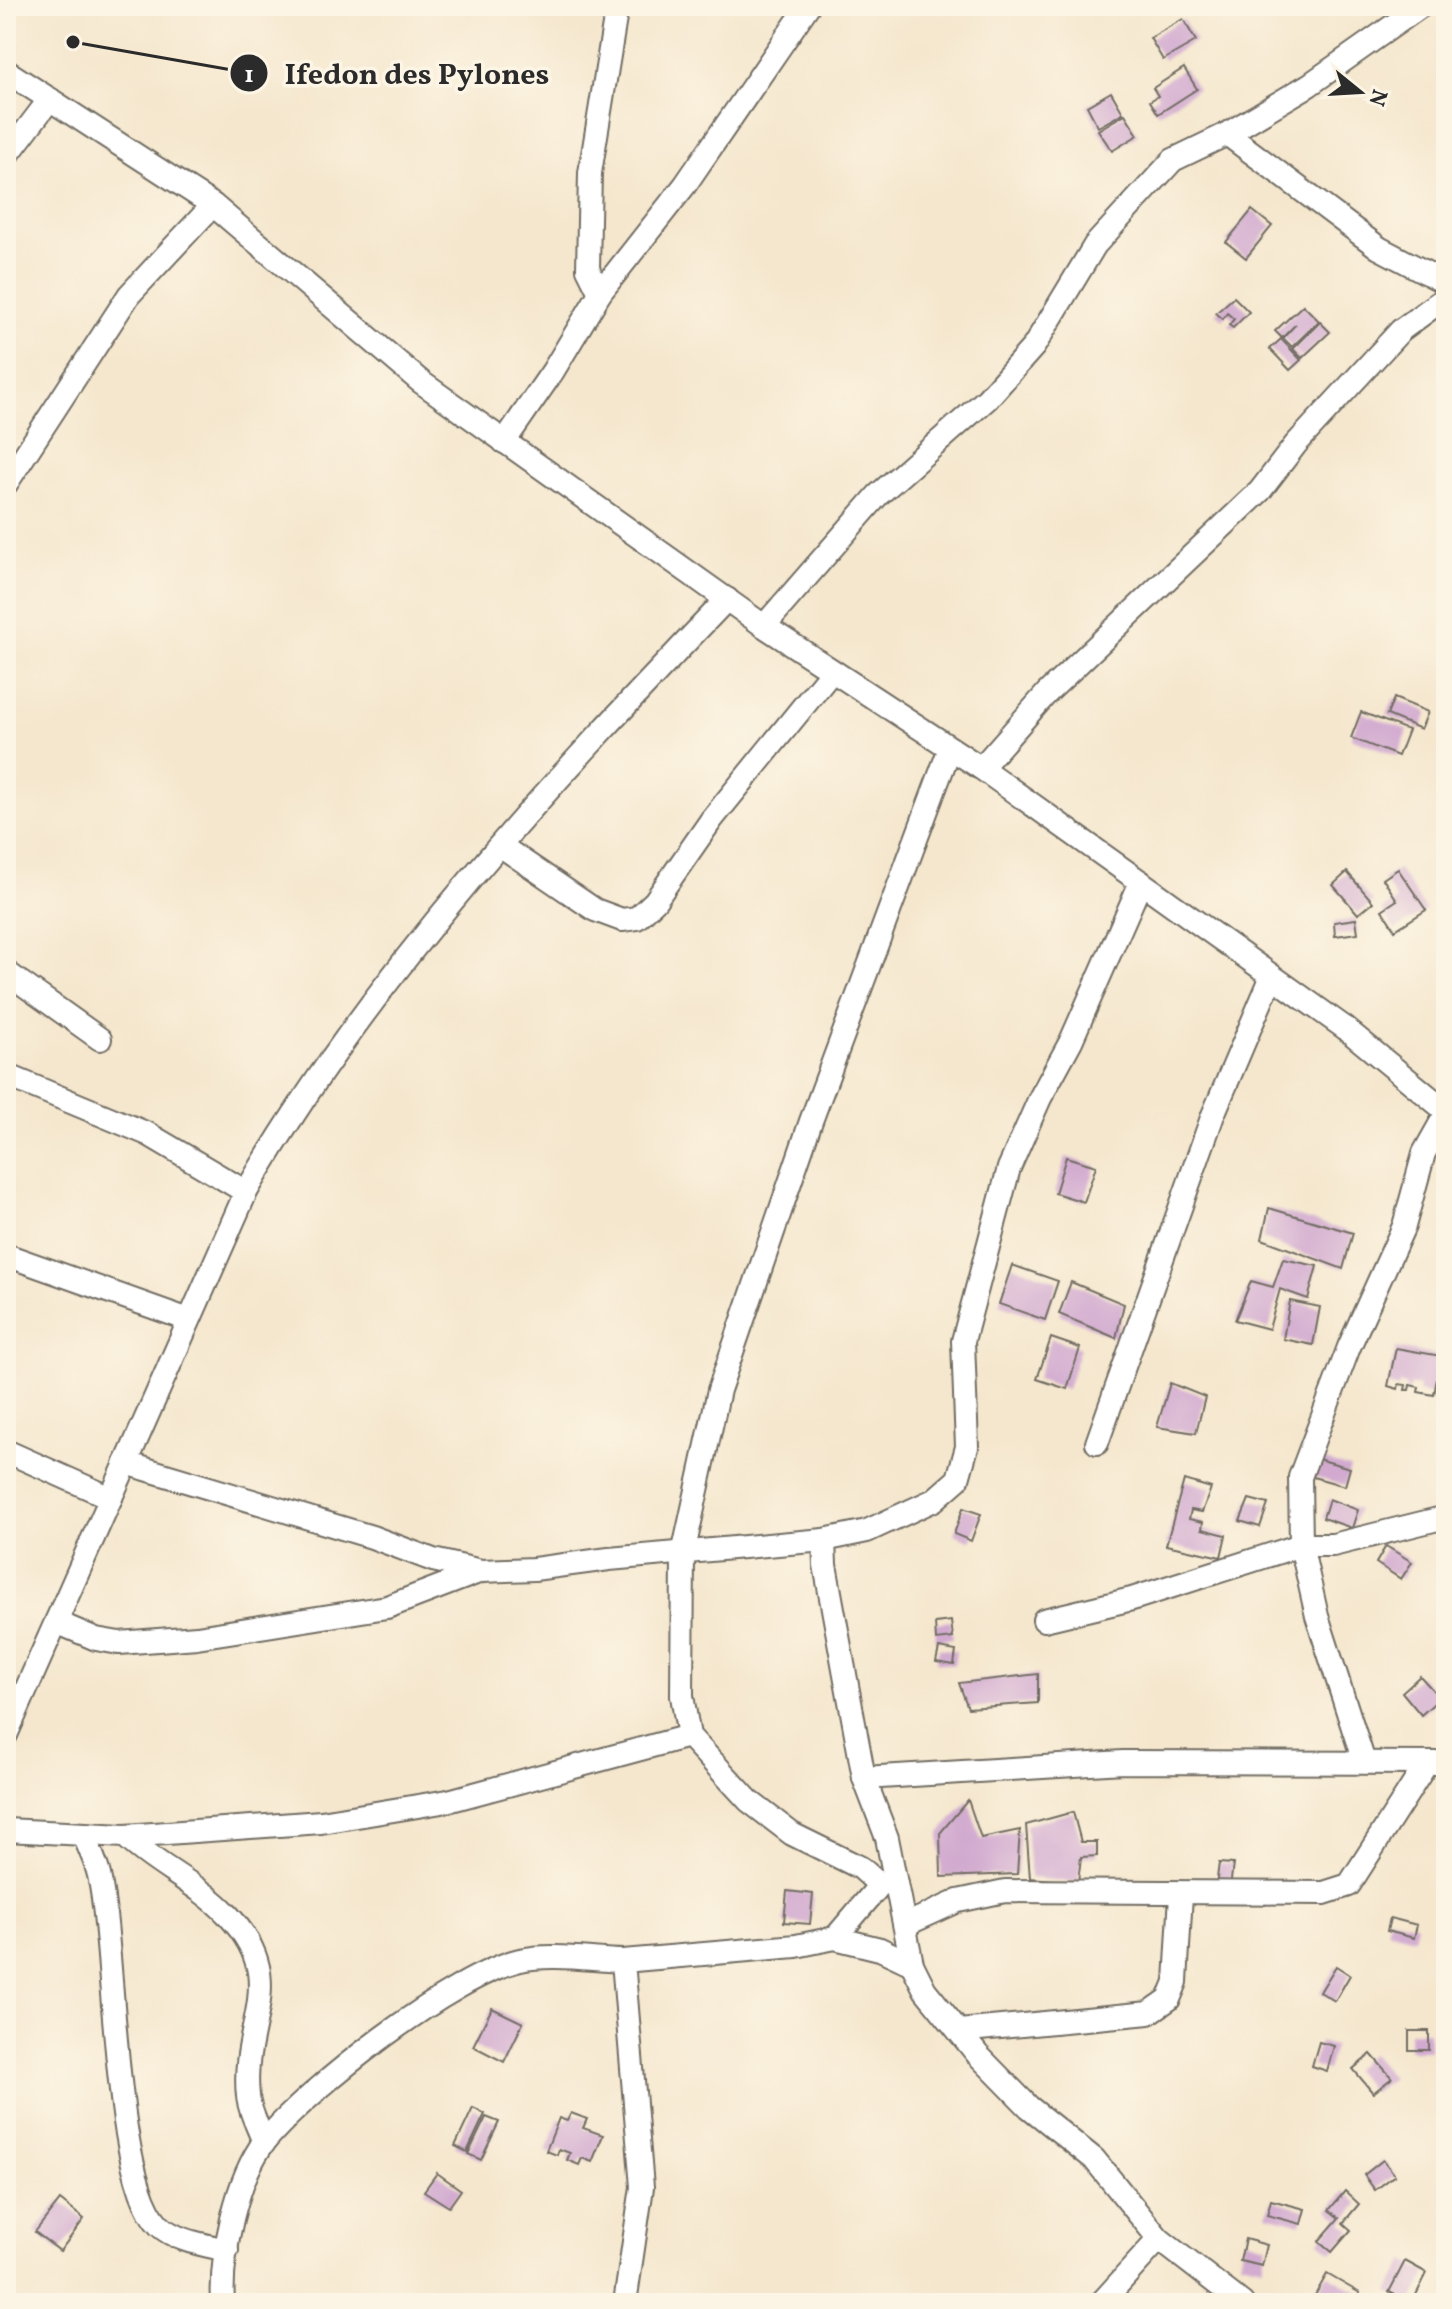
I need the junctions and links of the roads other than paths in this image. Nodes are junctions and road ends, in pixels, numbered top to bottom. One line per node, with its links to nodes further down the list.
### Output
1 (617, 6): 10 (street)
2 (808, 6): 10 (street)
3 (1421, 6): 6 (street)
4 (6, 71): 5 (street)
5 (50, 99): 7 (street); 8 (street)
6 (1227, 134): 9 (street); 15 (street)
7 (6, 157)
8 (213, 205): 12 (street); 13 (street)
9 (1446, 283)
10 (600, 293): 12 (street)
11 (1446, 297): 18 (street)
12 (504, 442): 14 (street)
13 (6, 484)
14 (727, 599): 15 (street); 19 (street)
15 (764, 626): 16 (street)
16 (832, 671): 17 (street); 19 (street)
17 (950, 748): 18 (street); 36 (street)
18 (981, 768): 20 (street)
19 (501, 846): 26 (street)
20 (1141, 882): 22 (street); 34 (street)
21 (6, 972): 23 (street)
22 (1272, 976): 25 (street); 29 (street)
23 (100, 1039)
24 (6, 1075): 26 (street)
25 (1446, 1112): 35 (street)
26 (246, 1192): 28 (street)
27 (6, 1255): 28 (street)
28 (189, 1320): 31 (street)
29 (1097, 1443)
30 (6, 1451): 32 (street)
31 (126, 1463): 32 (street); 37 (street)
32 (111, 1498): 39 (street)
33 (1446, 1517): 35 (street)
34 (824, 1540): 36 (street); 44 (street)
35 (1301, 1545): 38 (street); 42 (street)
36 (683, 1554): 37 (street); 41 (street)
37 (481, 1571): 39 (street)
38 (1044, 1620)
39 (56, 1622): 40 (street)
40 (6, 1735)
41 (689, 1736): 47 (street); 48 (street)
42 (1364, 1762): 43 (street); 44 (street)
43 (1437, 1763): 49 (street)
44 (864, 1778): 48 (street)
45 (6, 1830): 46 (street)
46 (84, 1835): 47 (street); 57 (street)
47 (125, 1836): 55 (street)
48 (888, 1880): 50 (street); 51 (street)
49 (1181, 1894): 50 (street); 54 (street)
50 (905, 1925): 53 (street)
51 (835, 1938): 52 (street); 53 (street)
52 (623, 1961): 55 (street); 59 (street)
53 (912, 1964): 54 (street)
54 (959, 2031): 56 (street)
55 (264, 2143): 57 (street)
56 (1159, 2239): 60 (street); 61 (street)
57 (227, 2250): 58 (street)
58 (223, 2303)
59 (625, 2303)
60 (1101, 2303)
61 (1242, 2303)

